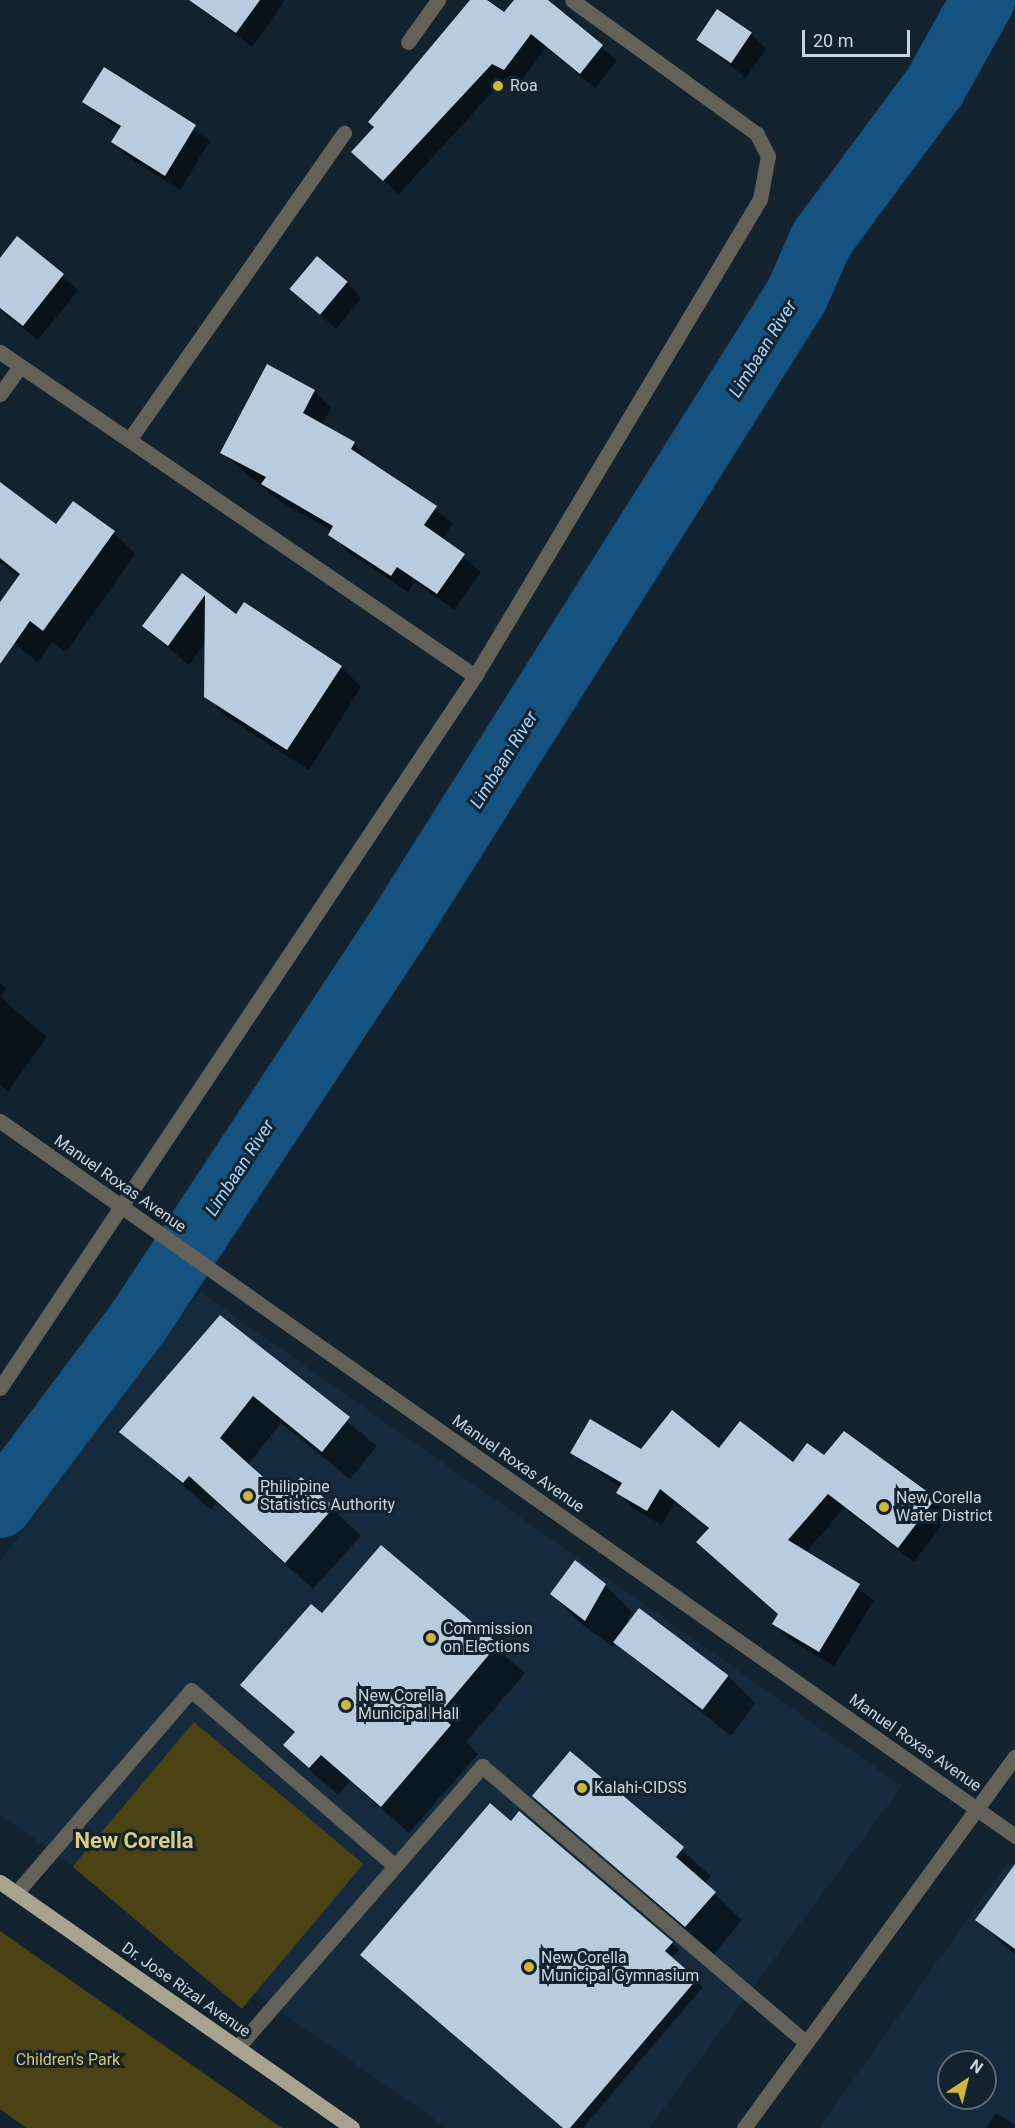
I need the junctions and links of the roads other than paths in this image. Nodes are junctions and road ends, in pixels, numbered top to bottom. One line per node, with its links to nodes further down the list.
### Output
1 (438, 0): 3 (street)
2 (572, 0): 9 (street)
3 (408, 42)
4 (344, 133): 8 (street)
5 (0, 352): 6 (street)
6 (20, 366): 7 (street); 8 (street)
7 (0, 394)
8 (129, 440): 9 (street)
9 (475, 676): 11 (street)
10 (0, 1121): 11 (street, Manuel Roxas Avenue)
11 (123, 1208): 12 (street); 14 (street, Manuel Roxas Avenue)
12 (0, 1388)
13 (1015, 1756): 14 (street)
14 (977, 1809): 15 (street, Manuel Roxas Avenue); 19 (street)
15 (1015, 1836)
16 (395, 1866): 18 (street); 19 (street); 20 (street)
17 (0, 1882): 18 (main road, Dr. Jose Rizal Avenue)
18 (16, 1893): 20 (main road, Dr. Jose Rizal Avenue)
19 (806, 2043): 22 (street)
20 (237, 2048): 21 (main road, Dr. Jose Rizal Avenue)
21 (351, 2128)
22 (744, 2128)

